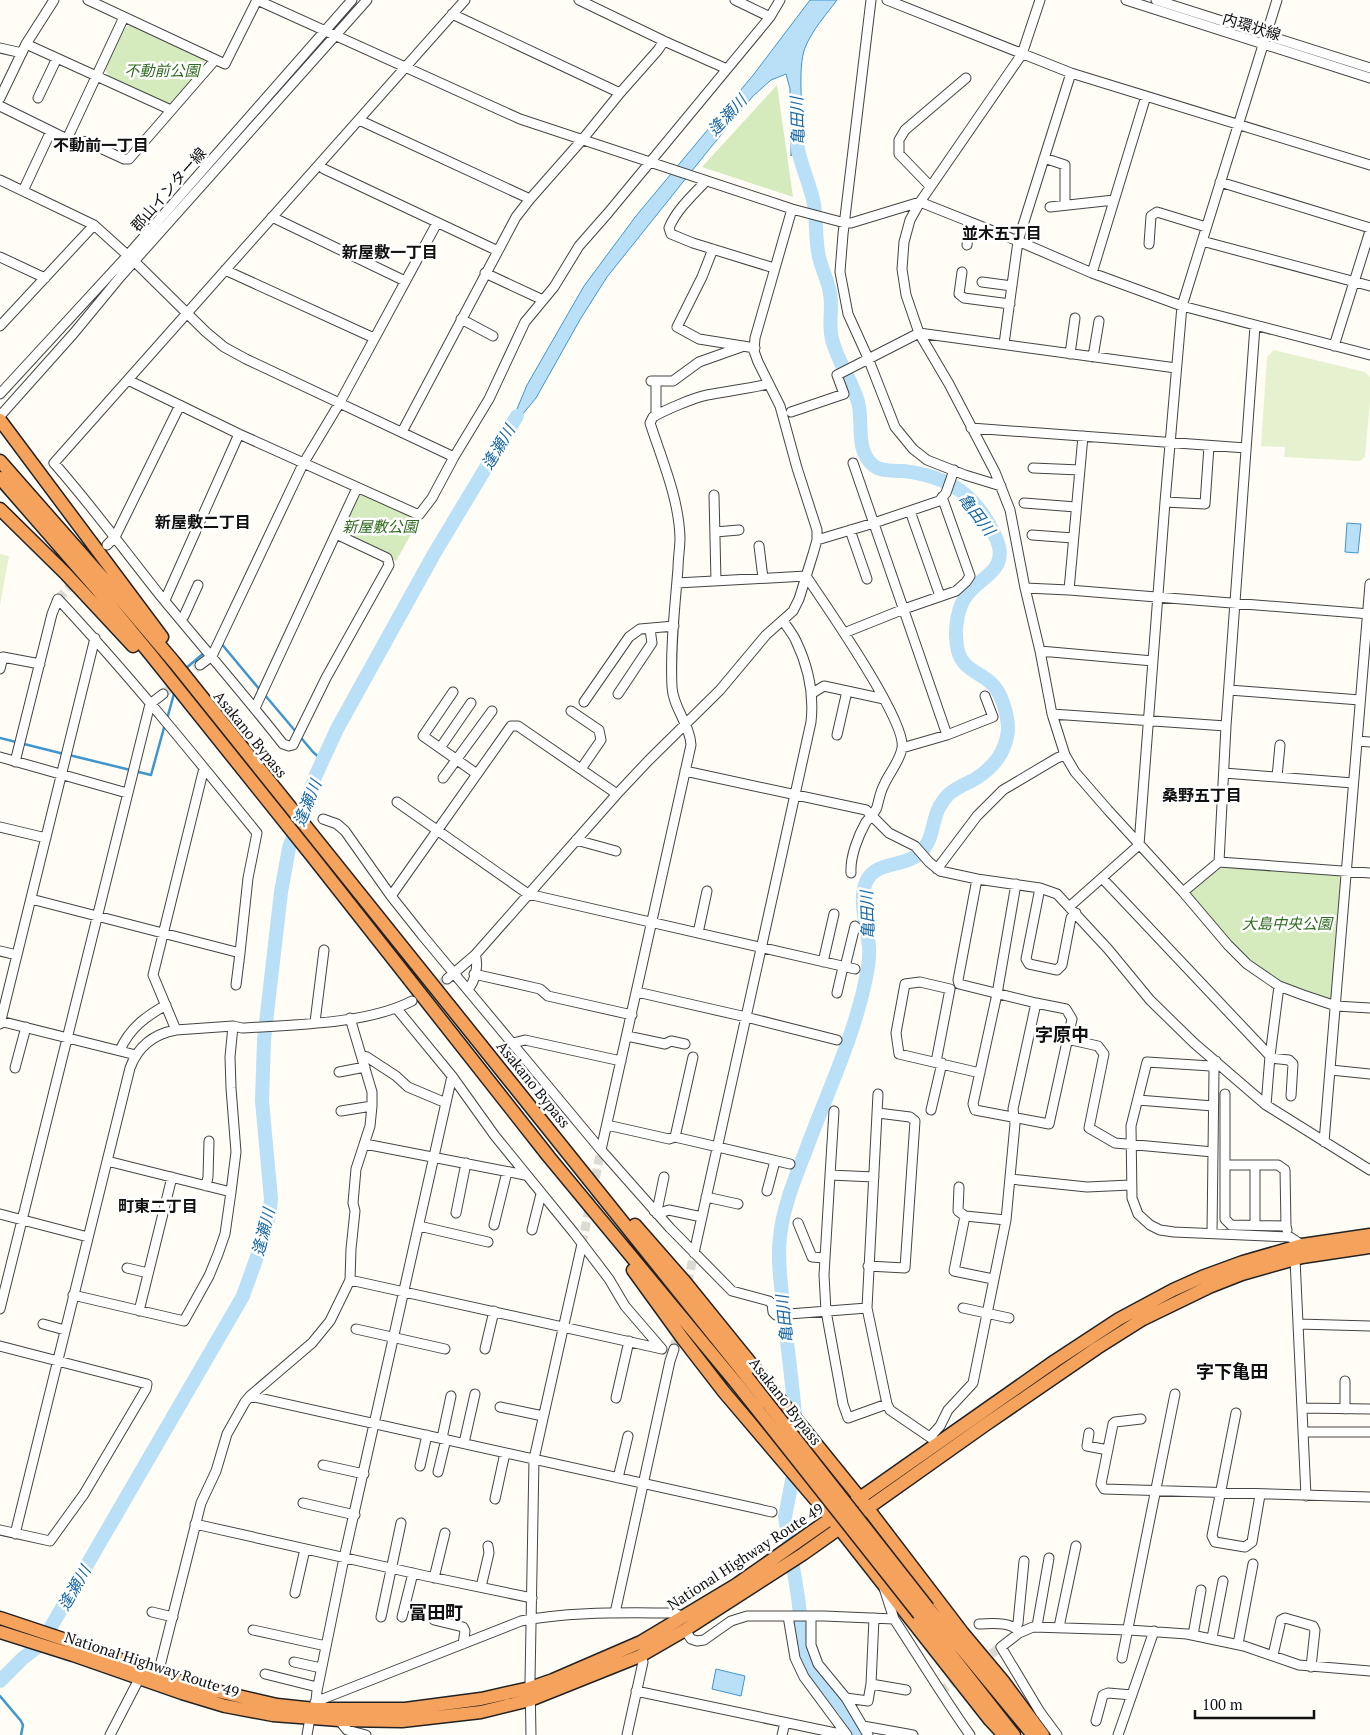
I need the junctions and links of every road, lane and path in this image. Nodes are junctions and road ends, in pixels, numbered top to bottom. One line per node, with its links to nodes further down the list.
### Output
1 (54, 0): 23 (street)
2 (88, 0): 17 (street)
3 (257, 0): 19 (street); 29 (street)
4 (352, 0): 19 (street, 郡山インター線)
5 (367, 0): 21 (street)
6 (465, 0): 16 (street)
7 (579, 0): 22 (street)
8 (735, 0): 18 (street)
9 (780, 0): 18 (street)
10 (871, 0): 66 (street)
11 (888, 0): 27 (street)
12 (1040, 0): 27 (street)
13 (1126, 0): 24 (street, 内環状線)
14 (1156, 0): 20 (street, 内環状線)
15 (1277, 0): 20 (street)
16 (452, 14): 30 (street); 37 (street)
17 (124, 17): 29 (street); 34 (street)
18 (770, 17): 32 (street)
19 (325, 30): 21 (street); 76 (street, 郡山インター線)
20 (1266, 34): 24 (street); 31 (street, 内環状線)
21 (336, 35): 30 (street); 78 (street)
22 (664, 41): 32 (street); 37 (street)
23 (26, 44): 26 (street); 28 (street)
24 (1262, 44): 36 (street, 内環状線); 44 (street)
25 (0, 48): 26 (street)
26 (22, 53): 39 (street)
27 (1022, 54): 33 (street); 55 (street)
28 (57, 58): 34 (street); 40 (street)
29 (215, 60): 42 (street)
30 (405, 67): 43 (street); 47 (street)
31 (1370, 68)
32 (727, 69): 49 (street)
33 (1071, 73): 38 (street); 48 (street)
34 (96, 75): 42 (street); 46 (street)
35 (966, 78): 55 (street)
36 (1370, 78)
37 (620, 93): 47 (street)
38 (1146, 96): 44 (street); 58 (street)
39 (0, 98)
40 (38, 98)
41 (0, 106): 45 (street)
42 (171, 110): 46 (street)
43 (359, 120): 50 (street); 57 (street)
44 (1237, 125): 51 (street); 54 (street)
45 (51, 131): 46 (street); 56 (street)
46 (67, 138)
47 (582, 140): 49 (street); 57 (street)
48 (1044, 158): 60 (street); 70 (street)
49 (650, 162): 53 (street); 90 (street)
50 (319, 165): 63 (street); 65 (street)
51 (1370, 165)
52 (0, 180): 56 (street)
53 (706, 181): 62 (street); 74 (street)
54 (1220, 182): 68 (street); 69 (street)
55 (930, 186): 59 (street)
56 (23, 191): 67 (street)
57 (530, 199): 75 (street)
58 (1114, 200): 60 (street); 83 (street)
59 (920, 202): 64 (street); 66 (street); 99 (street)
60 (1065, 204): 61 (street)
61 (1050, 207)
62 (792, 209): 66 (street); 79 (street)
63 (272, 217): 80 (street); 85 (street)
64 (970, 222): 70 (street); 73 (street)
65 (437, 223): 75 (street); 85 (street)
66 (844, 223): 109 (street)
67 (94, 226): 76 (street); 84 (street)
68 (1206, 227): 71 (street); 72 (street)
69 (1370, 230): 87 (street)
70 (1018, 241): 83 (street); 88 (street)
71 (1202, 241): 87 (street); 92 (street)
72 (1149, 244)
73 (967, 245)
74 (714, 249): 79 (street); 103 (street)
75 (498, 251): 82 (street)
76 (128, 255): 78 (street); 113 (street, 郡山インター線)
77 (0, 257): 84 (street)
78 (135, 262): 93 (street); 118 (street)
79 (774, 268): 105 (street)
80 (225, 270): 93 (street); 101 (street)
81 (962, 272): 91 (street)
82 (485, 273): 90 (street); 95 (street)
83 (1092, 273): 92 (street)
84 (45, 278): 97 (street)
85 (405, 281): 101 (street)
86 (982, 282): 88 (street)
87 (1354, 282): 89 (street); 104 (street)
88 (1012, 286): 91 (street)
89 (1370, 286)
90 (543, 300): 126 (street)
91 (1010, 304): 102 (street)
92 (1182, 306): 98 (street); 110 (street)
93 (187, 313): 111 (street); 114 (street)
94 (1075, 318): 106 (street)
95 (461, 319): 100 (street); 120 (street)
96 (1099, 321): 108 (street)
97 (0, 326)
98 (1255, 326): 104 (street); 125 (street)
99 (919, 333): 102 (street); 109 (street); 119 (street)
100 (493, 336)
101 (374, 338): 114 (street)
102 (1004, 344): 106 (street)
103 (744, 346): 105 (street); 117 (street)
104 (1334, 346): 107 (street)
105 (755, 348): 112 (street)
106 (1070, 354): 108 (street)
107 (1370, 355)
108 (1093, 357): 110 (street)
109 (868, 358): 116 (street); 131 (street)
110 (1176, 368): 123 (street)
111 (128, 380): 115 (street); 149 (street)
112 (768, 384): 117 (street); 151 (street)
113 (0, 394)
114 (339, 404): 120 (street); 129 (street)
115 (180, 405): 121 (street); 149 (street)
116 (791, 412)
117 (656, 415): 158 (street)
118 (0, 418): 178 (highway)
119 (971, 428): 122 (street); 134 (street)
120 (402, 432): 126 (street)
121 (239, 434): 129 (street); 165 (street)
122 (1083, 436): 123 (street); 132 (street)
123 (1170, 443): 124 (street); 138 (street)
124 (1209, 446): 125 (street); 138 (street)
125 (1246, 448): 166 (street)
126 (454, 457): 135 (street)
127 (0, 461): 178 (highway, Asakano Bypass)
128 (852, 463): 143 (street)
129 (303, 464): 135 (street); 176 (street)
130 (1032, 468): 132 (street)
131 (954, 470): 134 (street); 137 (street)
132 (1080, 470): 140 (street)
133 (0, 478): 182 (highway, Asakano Bypass)
134 (1001, 486): 161 (street)
135 (358, 488): 147 (street)
136 (714, 495): 146 (street)
137 (944, 495): 142 (street); 163 (street)
138 (1165, 502): 164 (street)
139 (1024, 503): 140 (street)
140 (1076, 507): 150 (street)
141 (0, 510): 182 (highway)
142 (910, 511): 143 (street); 163 (street)
143 (874, 523): 145 (street); 167 (street)
144 (739, 530): 146 (street)
145 (850, 530): 151 (street); 156 (street)
146 (715, 532): 157 (street)
147 (336, 534): 195 (street); 195 (street)
148 (1032, 536): 150 (street)
149 (114, 538): 152 (street); 165 (street)
150 (1073, 538): 162 (street)
151 (817, 540): 154 (street)
152 (107, 545)
153 (759, 546): 155 (street)
154 (806, 576): 155 (street); 170 (street); 173 (street)
155 (764, 578): 157 (street)
156 (866, 579)
157 (716, 581): 158 (street)
158 (677, 583): 171 (street)
159 (198, 584): 169 (street)
160 (1370, 584): 168 (street)
161 (1025, 588): 162 (street); 175 (street)
162 (1069, 590): 164 (street)
163 (940, 596): 167 (street)
164 (1157, 598): 166 (street); 177 (street)
165 (165, 600): 169 (street)
166 (1235, 604): 168 (street); 183 (street)
167 (904, 609): 173 (street); 203 (street)
168 (1369, 614): 191 (street)
169 (180, 619): 176 (street)
170 (783, 620): 188 (street); 200 (street)
171 (674, 626): 172 (street); 200 (street)
172 (650, 628): 187 (street); 192 (street)
173 (844, 633): 190 (street)
174 (95, 638): 179 (street); 194 (street); 218 (street)
175 (1040, 651): 177 (street); 198 (street)
176 (212, 656): 180 (street); 195 (street)
177 (1153, 660): 199 (street)
178 (174, 662): 352 (highway, Asakano Bypass)
179 (40, 664): 181 (street); 212 (street)
180 (200, 665)
181 (0, 669)
182 (170, 679): 331 (highway, Asakano Bypass)
183 (1229, 690): 191 (street); 201 (street)
184 (847, 691): 188 (street); 190 (street); 202 (street)
185 (453, 692): 207 (street)
186 (163, 694): 194 (street)
187 (618, 694)
188 (811, 694): 224 (street)
189 (985, 696): 203 (street)
190 (884, 699): 208 (street)
191 (1360, 700): 204 (street)
192 (584, 702)
193 (471, 703): 207 (street)
194 (150, 704): 213 (street); 222 (street)
195 (255, 708)
196 (570, 710): 214 (street)
197 (492, 711): 211 (street)
198 (1052, 714): 199 (street); 209 (street)
199 (1149, 721): 201 (street); 232 (street)
200 (685, 725): 215 (street); 223 (street)
201 (1226, 726): 216 (street)
202 (837, 735)
203 (947, 735): 208 (street)
204 (1357, 741): 205 (street); 221 (street)
205 (1370, 742)
206 (1280, 745): 219 (street)
207 (440, 748): 211 (street)
208 (902, 748): 226 (street)
209 (1064, 755): 232 (street); 235 (street)
210 (0, 758): 212 (street)
211 (456, 760): 217 (street); 220 (street)
212 (15, 762): 218 (street)
213 (204, 768): 254 (street); 258 (street)
214 (580, 769): 217 (street); 223 (street)
215 (685, 771): 224 (street); 251 (street)
216 (1224, 773): 219 (street); 234 (street)
217 (477, 774): 229 (street)
218 (61, 775): 222 (street); 230 (street)
219 (1277, 777): 221 (street)
220 (443, 778)
221 (1353, 783): 236 (street)
222 (128, 793): 250 (street)
223 (617, 794): 231 (street)
224 (795, 795): 226 (street); 255 (street)
225 (397, 802): 229 (street)
226 (872, 815): 235 (street); 237 (street)
227 (323, 819): 246 (street)
228 (0, 827): 230 (street)
229 (438, 831): 245 (street); 246 (street)
230 (46, 838): 247 (street)
231 (576, 840): 233 (street); 245 (street)
232 (1139, 844): 239 (street); 244 (street)
233 (616, 851)
234 (1220, 862): 236 (street); 244 (street)
235 (937, 869): 240 (street)
236 (1346, 871): 238 (street); 276 (street)
237 (851, 873)
238 (1370, 873)
239 (1102, 878): 248 (street); 297 (street)
240 (977, 879): 241 (street); 268 (street)
241 (1016, 884): 242 (street); 272 (street)
242 (1040, 888): 248 (street); 248 (street)
243 (707, 891): 253 (street)
244 (1182, 892): 267 (street)
245 (528, 894): 251 (street); 260 (street)
246 (391, 896): 265 (street)
247 (31, 899): 250 (street); 259 (street)
248 (1072, 910): 300 (street)
249 (834, 914): 261 (street)
250 (97, 916): 254 (street); 288 (street)
251 (652, 922): 253 (street); 270 (street)
252 (855, 926): 262 (street)
253 (698, 933): 255 (street)
254 (163, 934): 258 (street); 275 (street)
255 (761, 947): 261 (street); 280 (street)
256 (324, 950): 283 (street)
257 (0, 951): 259 (street)
258 (240, 953): 266 (street)
259 (17, 955): 282 (street)
260 (475, 955): 264 (street); 265 (street)
261 (823, 962): 262 (street)
262 (844, 967): 263 (street); 271 (street)
263 (855, 970)
264 (474, 974): 269 (street); 279 (street)
265 (451, 976): 269 (street)
266 (236, 985)
267 (1279, 986): 276 (street); 297 (street)
268 (955, 987): 272 (street); 299 (street); 299 (street)
269 (468, 989): 291 (street)
270 (637, 992): 279 (street); 280 (street)
271 (837, 993)
272 (997, 994): 274 (street); 305 (street)
273 (412, 1001): 278 (street)
274 (1036, 1003): 289 (street); 320 (street)
275 (166, 1005): 286 (street); 293 (street)
276 (1336, 1006): 277 (street); 303 (street)
277 (1370, 1008)
278 (397, 1009): 281 (street); 307 (street)
279 (632, 1015): 287 (street)
280 (746, 1017): 290 (street); 327 (street)
281 (350, 1018): 283 (street); 295 (street)
282 (0, 1022): 284 (street)
283 (315, 1022): 285 (street)
284 (26, 1027): 288 (street); 302 (street)
285 (237, 1027): 286 (street); 350 (street)
286 (176, 1030): 294 (street)
287 (627, 1036): 292 (street); 298 (street)
288 (68, 1037): 293 (street); 360 (street)
289 (1067, 1039): 320 (street); 326 (street)
290 (837, 1040)
291 (513, 1044): 298 (street); 328 (street)
292 (685, 1044)
293 (120, 1050): 294 (street)
294 (136, 1054): 332 (street)
295 (362, 1056): 301 (street); 312 (street)
296 (694, 1057): 322 (street)
297 (1270, 1057): 310 (street); 313 (street)
298 (621, 1061): 321 (street)
299 (939, 1063): 305 (street); 316 (street)
300 (1213, 1064): 311 (street); 313 (street); 315 (street)
301 (365, 1067): 304 (street); 314 (street)
302 (15, 1068)
303 (1331, 1070): 306 (street); 324 (street)
304 (339, 1072)
305 (980, 1073): 320 (street)
306 (1370, 1074)
307 (452, 1076): 312 (street); 341 (street)
308 (878, 1094): 319 (street)
309 (1225, 1094): 336 (street)
310 (1291, 1096)
311 (1138, 1100): 315 (street); 326 (street)
312 (446, 1103): 330 (street)
313 (1266, 1105): 324 (street)
314 (372, 1106): 317 (street); 325 (street)
315 (1213, 1106): 329 (street)
316 (931, 1110)
317 (341, 1111)
318 (834, 1111): 340 (street)
319 (878, 1113): 343 (street); 379 (street)
320 (1014, 1118): 345 (street)
321 (607, 1125): 322 (street); 328 (street)
322 (674, 1137): 327 (street)
323 (210, 1141): 347 (street)
324 (1324, 1142): 338 (street)
325 (365, 1144): 330 (street); 383 (street)
326 (1130, 1144): 329 (street); 346 (street)
327 (717, 1148): 333 (street); 353 (street)
328 (601, 1150): 355 (street)
329 (1213, 1152): 368 (street)
330 (434, 1156): 334 (street); 365 (street)
331 (549, 1157): 410 (highway, Asakano Bypass); 456 (highway)
332 (107, 1161): 344 (street); 370 (street)
333 (775, 1161): 335 (street); 349 (street)
334 (466, 1163): 339 (street); 356 (street)
335 (790, 1164)
336 (1226, 1165): 337 (street); 364 (street)
337 (1255, 1165): 364 (street); 366 (street)
338 (1370, 1170)
339 (507, 1172): 341 (street); 363 (street)
340 (830, 1174): 343 (street); 377 (street)
341 (525, 1175): 351 (street)
342 (664, 1177): 355 (street)
343 (874, 1177): 379 (street)
344 (172, 1178): 347 (street); 381 (street)
345 (1010, 1179): 346 (street); 361 (street)
346 (1131, 1185): 368 (street)
347 (206, 1186): 350 (street)
348 (959, 1187): 359 (street)
349 (767, 1191)
350 (230, 1192): 390 (street)
351 (541, 1194): 367 (street); 373 (street)
352 (602, 1195): 410 (highway, Asakano Bypass); 447 (highway)
353 (706, 1197): 354 (street); 358 (street)
354 (738, 1204)
355 (656, 1212): 358 (street); 376 (street)
356 (456, 1213)
357 (0, 1214): 360 (street)
358 (702, 1216): 376 (street)
359 (966, 1216): 361 (street); 382 (street)
360 (22, 1220): 370 (street); 384 (street)
361 (1006, 1220): 382 (street)
362 (798, 1223): 377 (street)
363 (494, 1225)
364 (1255, 1225): 366 (street)
365 (419, 1226): 372 (street); 385 (street)
366 (1286, 1226): 371 (street)
367 (532, 1230)
368 (1212, 1233): 371 (street)
369 (1370, 1235): 374 (highway, National Highway Route 49)
370 (88, 1237): 386 (street)
371 (1290, 1237): 374 (street)
372 (488, 1242)
373 (582, 1244): 398 (street); 406 (street)
374 (1302, 1245): 432 (highway, National Highway Route 49)
375 (1370, 1247): 378 (highway, National Highway Route 49)
376 (694, 1252): 392 (street)
377 (824, 1258): 392 (street)
378 (1295, 1258): 396 (street); 451 (highway, National Highway Route 49)
379 (868, 1266): 387 (street)
380 (126, 1268): 381 (street)
381 (148, 1273): 390 (street)
382 (993, 1279): 393 (street)
383 (350, 1280): 385 (street); 414 (street)
384 (3, 1281): 389 (street)
385 (404, 1291): 391 (street); 401 (street)
386 (73, 1295): 390 (street); 400 (street)
387 (867, 1308): 392 (street); 417 (street)
388 (963, 1308): 393 (street)
389 (0, 1309)
390 (139, 1310)
391 (494, 1311): 398 (street); 407 (street)
392 (826, 1311): 417 (street)
393 (988, 1313): 394 (street); 432 (street)
394 (1009, 1318)
395 (43, 1324): 400 (street)
396 (1298, 1324): 397 (street); 419 (street)
397 (1370, 1326)
398 (563, 1327): 402 (street); 423 (street)
399 (356, 1329): 401 (street)
400 (65, 1330): 408 (street)
401 (394, 1338): 405 (street); 425 (street)
402 (629, 1341): 406 (street); 416 (street)
403 (0, 1346): 408 (street)
404 (674, 1348): 409 (street)
405 (445, 1349)
406 (662, 1349): 409 (street)
407 (485, 1350)
408 (58, 1361): 459 (street); 459 (street)
409 (670, 1361): 442 (street)
410 (742, 1380): 476 (highway, Asakano Bypass, bridge)
411 (1345, 1382): 420 (street)
412 (475, 1394): 433 (street)
413 (1176, 1394): 443 (street)
414 (250, 1396): 425 (street); 454 (street)
415 (451, 1396): 431 (street)
416 (616, 1398)
417 (887, 1404): 432 (street)
418 (500, 1407): 423 (street)
419 (1302, 1408): 420 (street); 426 (street)
420 (1344, 1409): 421 (street)
421 (1370, 1409)
422 (1236, 1413): 444 (street)
423 (543, 1416): 436 (street)
424 (1141, 1419): 434 (street)
425 (375, 1424): 429 (street); 440 (street)
426 (1303, 1432): 427 (street); 446 (street)
427 (1370, 1432)
428 (1089, 1433): 434 (street)
429 (427, 1435): 431 (street); 438 (street)
430 (628, 1436): 441 (street)
431 (444, 1439): 433 (street); 439 (street)
432 (934, 1440): 447 (highway, National Highway Route 49)
433 (464, 1443): 435 (street)
434 (1108, 1450): 443 (street)
435 (505, 1452): 436 (street); 449 (street)
436 (534, 1459): 441 (street); 475 (street)
437 (323, 1464): 440 (street)
438 (420, 1466)
439 (438, 1472)
440 (364, 1474): 453 (street)
441 (618, 1478): 442 (street)
442 (644, 1484): 452 (street); 478 (street)
443 (1155, 1492): 444 (street); 495 (street)
444 (1220, 1494): 445 (street); 445 (street)
445 (1260, 1495): 446 (street)
446 (1306, 1496): 448 (street)
447 (859, 1497): 451 (highway); 456 (highway, National Highway Route 49)
448 (1370, 1498)
449 (495, 1499)
450 (303, 1503): 453 (street)
451 (868, 1509): 456 (highway, National Highway Route 49); 537 (highway)
452 (772, 1512)
453 (355, 1515): 463 (street)
454 (196, 1524): 462 (street); 481 (street)
455 (401, 1524): 467 (street)
456 (836, 1524): 471 (highway); 489 (highway, National Highway Route 49); 489 (highway, National Highway Route 49)
457 (0, 1530): 459 (street)
458 (445, 1533): 469 (street)
459 (15, 1534)
460 (488, 1546): 472 (street)
461 (1076, 1546): 492 (street)
462 (305, 1549): 463 (street); 474 (street)
463 (344, 1558): 467 (street); 502 (street)
464 (1049, 1558): 491 (street)
465 (1024, 1561): 494 (street)
466 (1253, 1564): 501 (street)
467 (392, 1569): 468 (street); 482 (street)
468 (413, 1573): 469 (street); 483 (street)
469 (434, 1578): 472 (street)
470 (1223, 1581): 499 (street)
471 (884, 1586): 486 (street); 534 (highway)
472 (481, 1587): 475 (street)
473 (1202, 1590): 498 (street)
474 (295, 1593)
475 (532, 1598): 485 (street)
476 (924, 1611): 535 (highway, Asakano Bypass); 536 (highway, Asakano Bypass)
477 (152, 1612): 481 (street)
478 (615, 1614): 485 (street); 489 (street)
479 (788, 1616): 480 (street); 489 (street); 531 (street)
480 (809, 1616): 484 (street); 519 (street)
481 (173, 1617): 510 (street)
482 (381, 1617)
483 (402, 1617)
484 (874, 1618): 486 (street); 513 (street)
485 (532, 1619): 500 (street); 517 (street)
486 (894, 1619): 533 (street)
487 (4, 1620): 510 (highway, National Highway Route 49)
488 (434, 1620): 500 (street)
489 (684, 1624): 503 (highway, National Highway Route 49); 517 (highway, National Highway Route 49)
490 (979, 1624): 494 (street)
491 (1037, 1626): 492 (street); 494 (street)
492 (1059, 1627): 495 (street)
493 (253, 1630): 502 (street)
494 (1017, 1630): 538 (street)
495 (1129, 1630): 496 (street); 505 (street)
496 (1154, 1631): 498 (street); 518 (street)
497 (0, 1632): 512 (highway, National Highway Route 49)
498 (1193, 1635): 499 (street)
499 (1212, 1638): 501 (street)
500 (463, 1644): 520 (street)
501 (1238, 1644): 504 (street)
502 (326, 1646): 508 (street)
503 (640, 1656): 516 (street); 517 (highway, National Highway Route 49)
504 (1273, 1656): 507 (street); 507 (street)
505 (1122, 1658)
506 (294, 1662): 508 (street)
507 (1311, 1667): 509 (street)
508 (321, 1668): 514 (street)
509 (1370, 1672)
510 (158, 1674): 520 (highway, National Highway Route 49)
511 (265, 1674): 514 (street)
512 (139, 1679): 520 (highway, National Highway Route 49); 525 (street)
513 (871, 1684): 515 (street); 519 (street)
514 (317, 1687): 520 (street)
515 (906, 1690)
516 (636, 1691): 523 (street); 529 (street)
517 (530, 1694): 520 (highway, National Highway Route 49); 521 (highway, National Highway Route 49); 528 (street)
518 (1132, 1695): 522 (street); 539 (street)
519 (846, 1698): 524 (street)
520 (313, 1710): 521 (highway, National Highway Route 49); 526 (street)
521 (339, 1720): 527 (street)
522 (1096, 1721)
523 (785, 1723): 530 (street); 531 (street)
524 (865, 1731): 532 (street)
525 (110, 1735)
526 (307, 1735)
527 (366, 1735)
528 (531, 1735)
529 (627, 1735)
530 (782, 1735)
531 (846, 1735)
532 (913, 1735)
533 (970, 1735)
534 (1004, 1735)
535 (1014, 1735)
536 (1033, 1735)
537 (1043, 1735)
538 (1058, 1735)
539 (1118, 1735)

